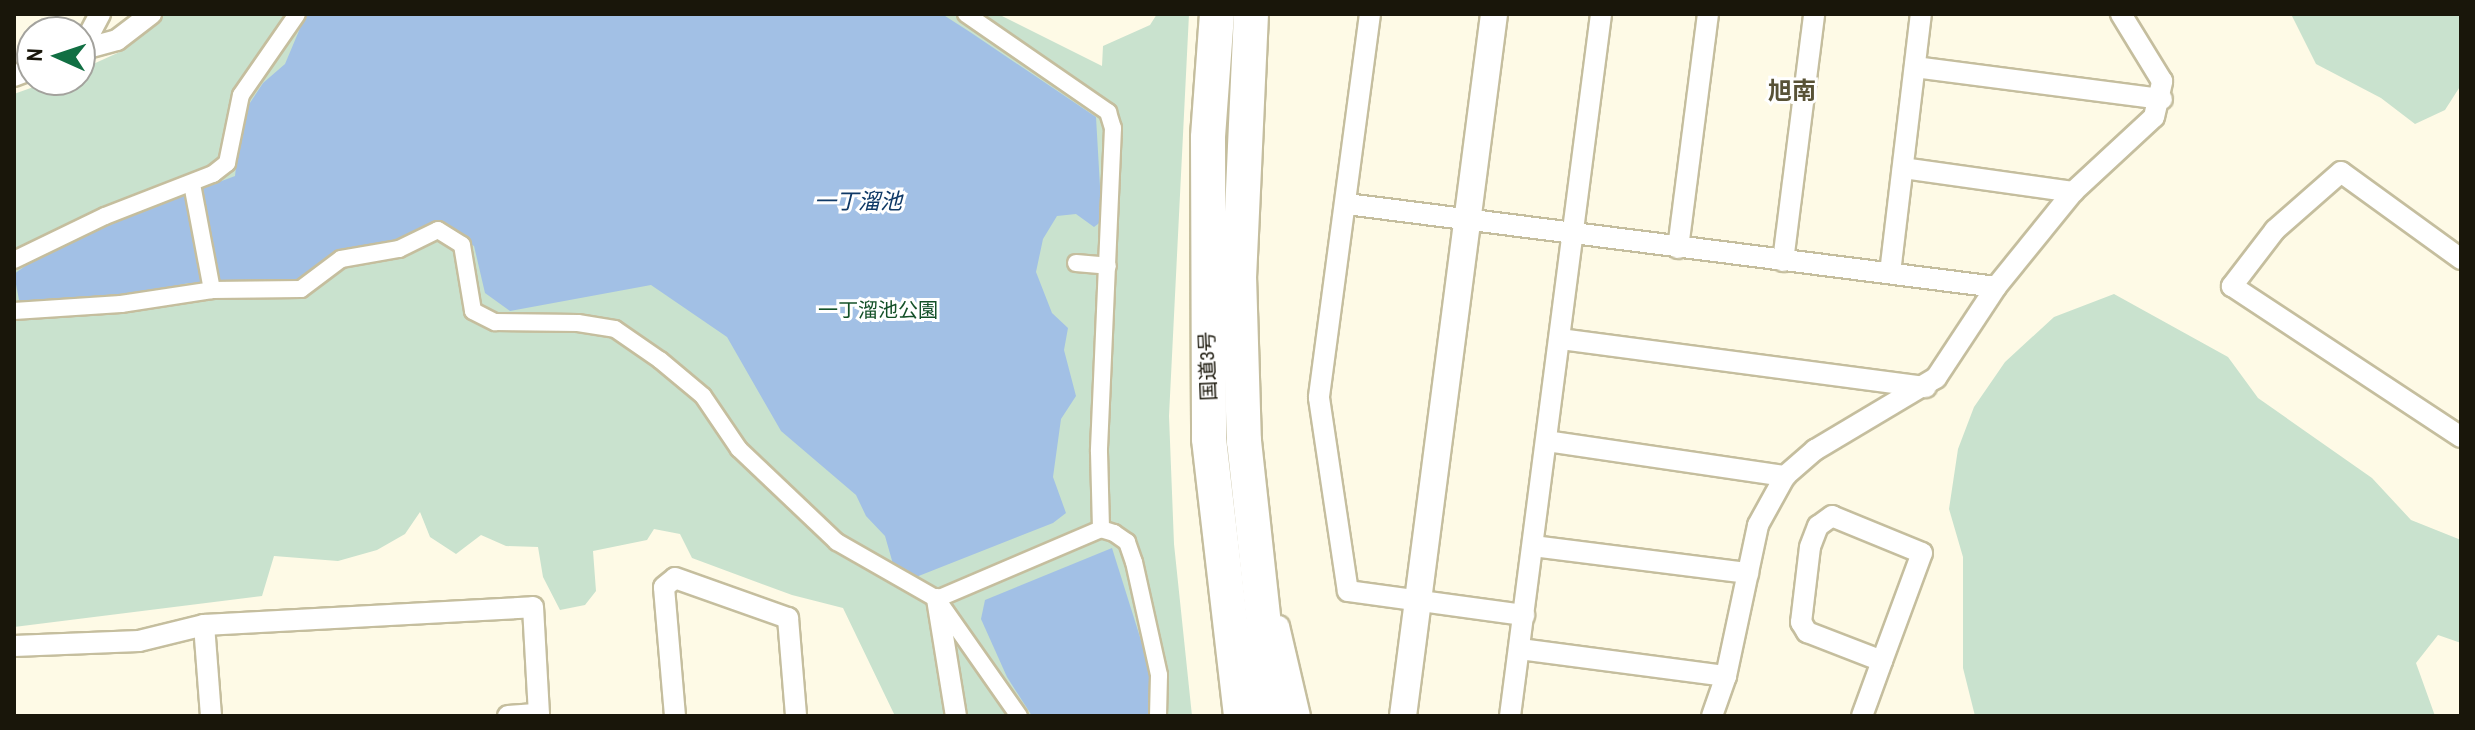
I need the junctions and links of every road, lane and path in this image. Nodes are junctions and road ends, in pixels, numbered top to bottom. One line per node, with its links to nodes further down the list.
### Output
1 (151, 14): 13 (street)
2 (297, 14): 17 (street)
3 (966, 14): 27 (street)
4 (1217, 14): 44 (highway, 国道3号)
5 (1251, 14): 35 (highway, 国道3号)
6 (1370, 14): 19 (street)
7 (1494, 14): 20 (street)
8 (1601, 14): 21 (street)
9 (1708, 14): 22 (street)
10 (1814, 14): 25 (street)
11 (1921, 14): 14 (street)
12 (2121, 14): 15 (street)
13 (96, 46)
14 (1915, 67): 15 (street); 16 (street)
15 (2162, 99): 18 (street)
16 (1903, 168): 18 (street); 28 (street)
17 (192, 184): 24 (street); 30 (street)
18 (2073, 192): 29 (street)
19 (1347, 204): 20 (street); 42 (street)
20 (1466, 221): 21 (street); 42 (street)
21 (1572, 234): 22 (street); 32 (street)
22 (1678, 248): 25 (street)
23 (2461, 259): 34 (street)
24 (14, 260)
25 (1783, 261): 28 (street)
26 (1076, 263): 27 (street)
27 (1108, 266): 38 (street)
28 (1890, 273): 29 (street)
29 (1996, 287): 33 (street)
30 (212, 290): 31 (street); 41 (street)
31 (14, 311)
32 (1560, 339): 33 (street); 36 (street)
33 (1926, 387): 37 (street)
34 (2461, 437)
35 (1244, 441): 60 (highway, 国道3号); 61 (street)
36 (1547, 441): 37 (street); 39 (street)
37 (1785, 476): 40 (street)
38 (1101, 529): 41 (street); 57 (street)
39 (1533, 546): 40 (street); 43 (street)
40 (1748, 573): 49 (street)
41 (937, 599): 55 (street); 56 (street)
42 (1418, 600): 43 (street); 62 (street)
43 (1524, 615): 47 (street)
44 (1227, 617): 58 (street); 59 (highway, 国道3号)
45 (204, 625): 46 (street); 50 (street); 51 (street)
46 (14, 646)
47 (1520, 649): 49 (street); 63 (street)
48 (1882, 661): 48 (street); 65 (street)
49 (1726, 676): 64 (street)
50 (539, 715): 52 (street)
51 (211, 716)
52 (508, 716)
53 (675, 716): 54 (street)
54 (796, 716)
55 (956, 716)
56 (1019, 716)
57 (1158, 716)
58 (1225, 716)
59 (1241, 716)
60 (1274, 716)
61 (1300, 716)
62 (1403, 716)
63 (1510, 716)
64 (1712, 716)
65 (1862, 716)

